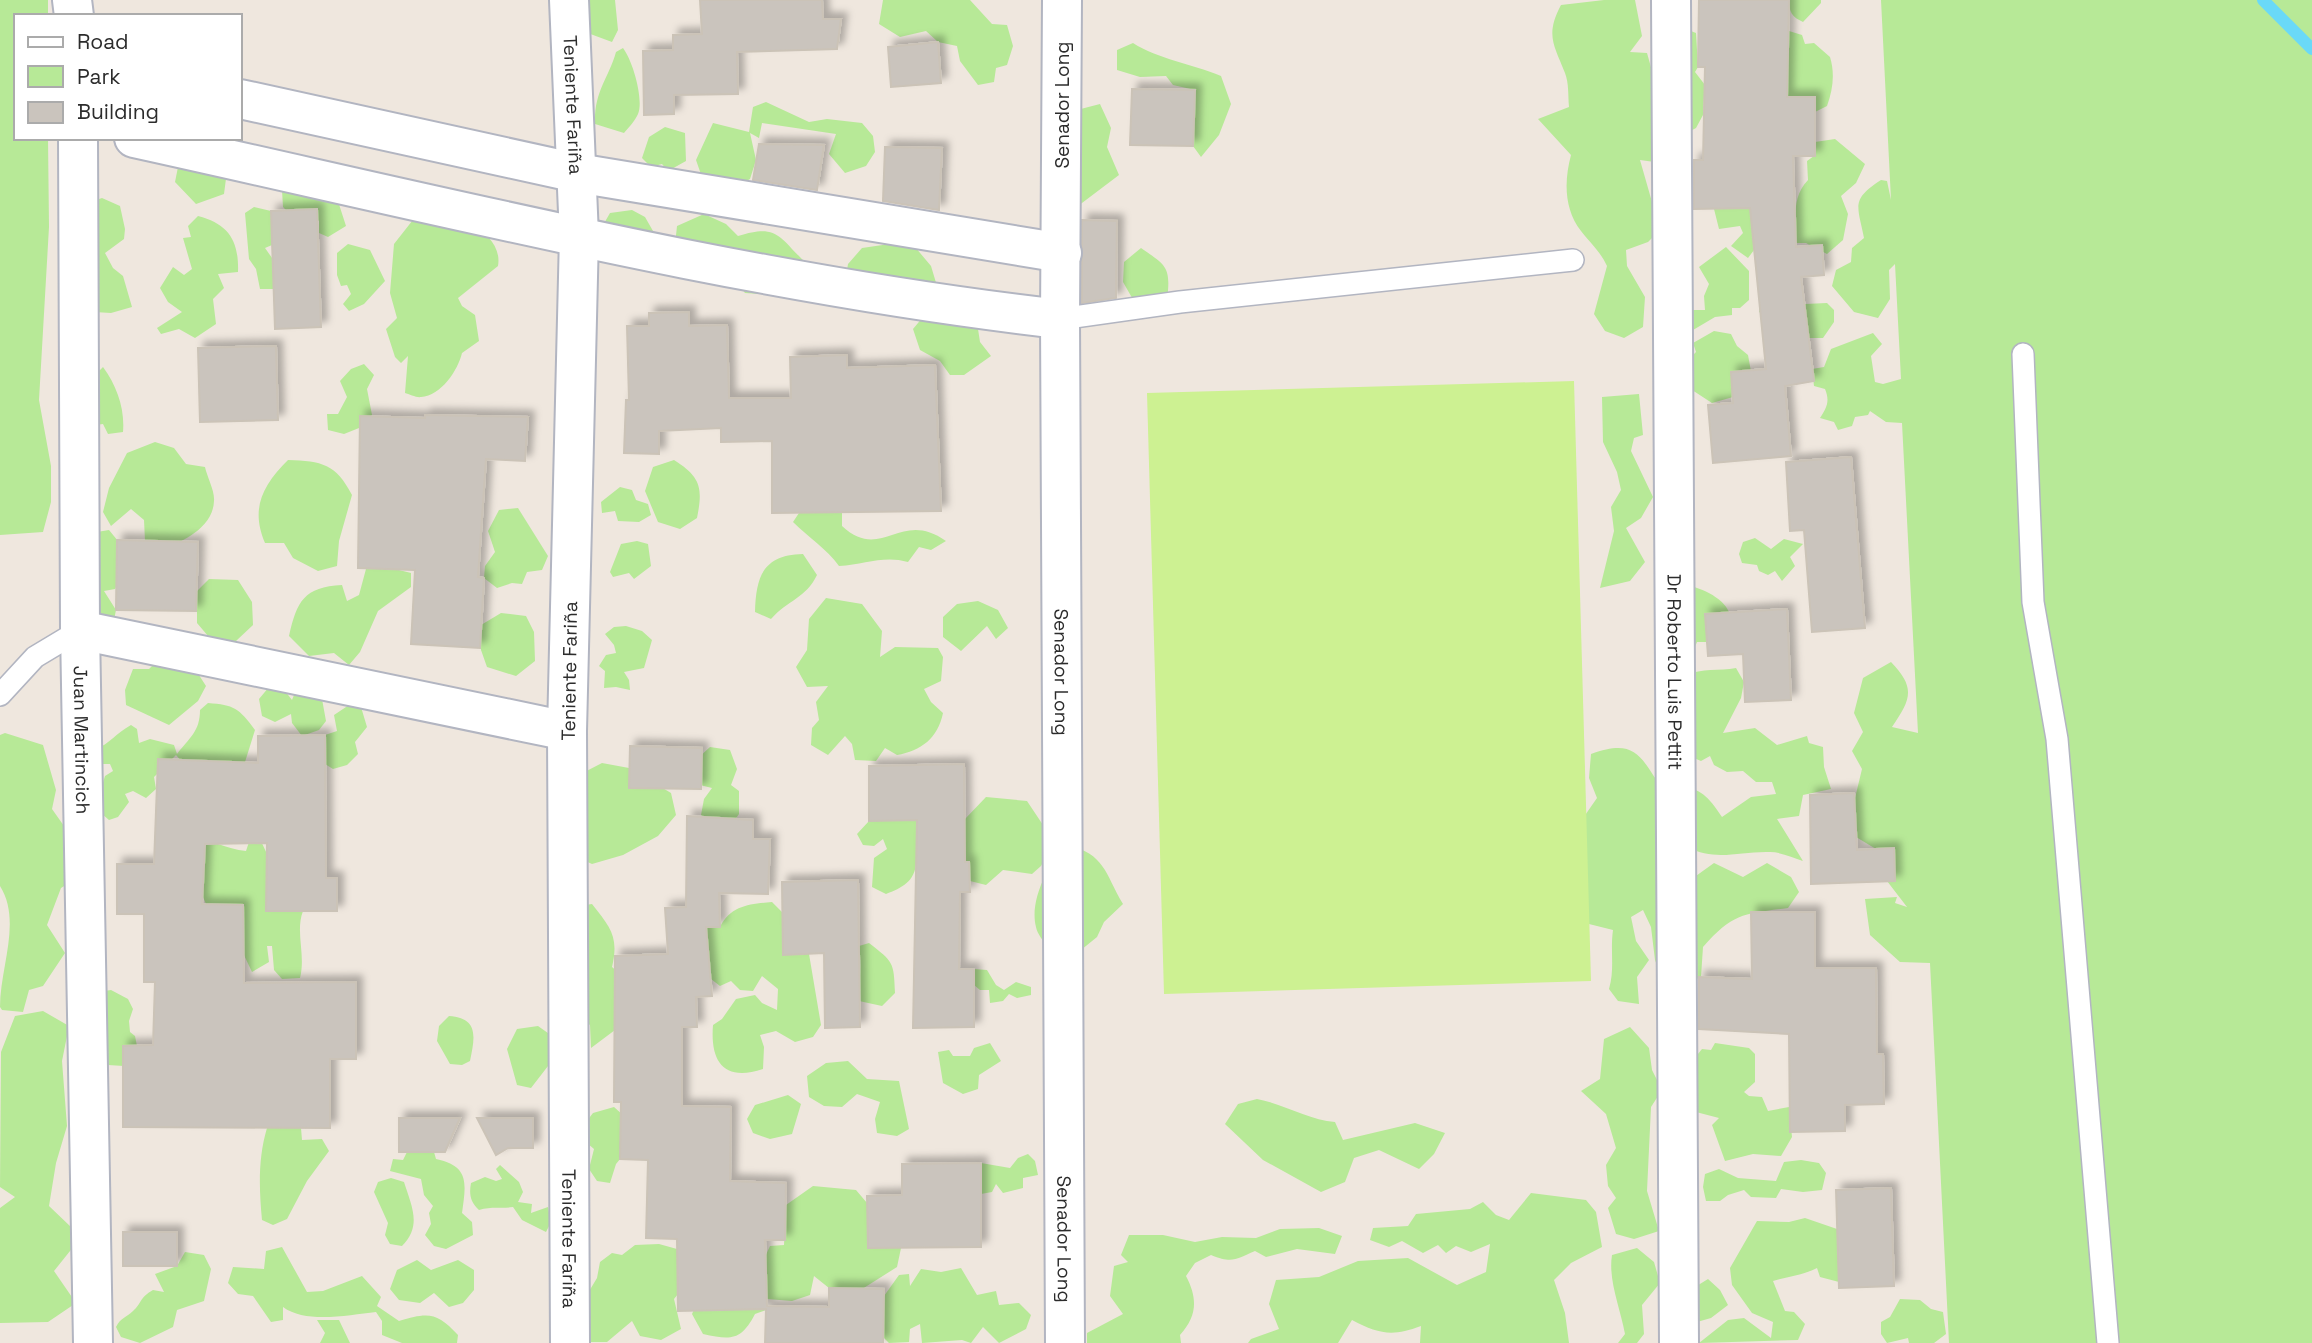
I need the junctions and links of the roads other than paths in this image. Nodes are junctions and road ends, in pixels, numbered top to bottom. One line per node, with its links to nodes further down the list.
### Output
1 (569, 0): 7 (street, Teniente Fariña)
2 (1062, 0): 9 (street, Senador Long)
3 (1671, 0): 19 (street, Dr Roberto Luis Pettit)
4 (242, 99): 7 (street)
5 (78, 140): 13 (street, Juan Martincich)
6 (144, 140): 8 (street)
7 (577, 173): 8 (street, Teniente Fariña); 9 (street)
8 (579, 236): 11 (street); 15 (street, Teniente Fariña)
9 (1062, 253): 11 (street, Senador Long)
10 (1573, 260): 11 (lane)
11 (1060, 319): 18 (street, Senador Long)
12 (2023, 354): 20 (lane)
13 (80, 630): 14 (lane); 15 (street); 16 (street, Juan Martincich)
14 (0, 695)
15 (567, 731): 17 (street, Teniente Fariña)
16 (93, 1343)
17 (570, 1343)
18 (1065, 1343)
19 (1679, 1343)
20 (2108, 1343)

